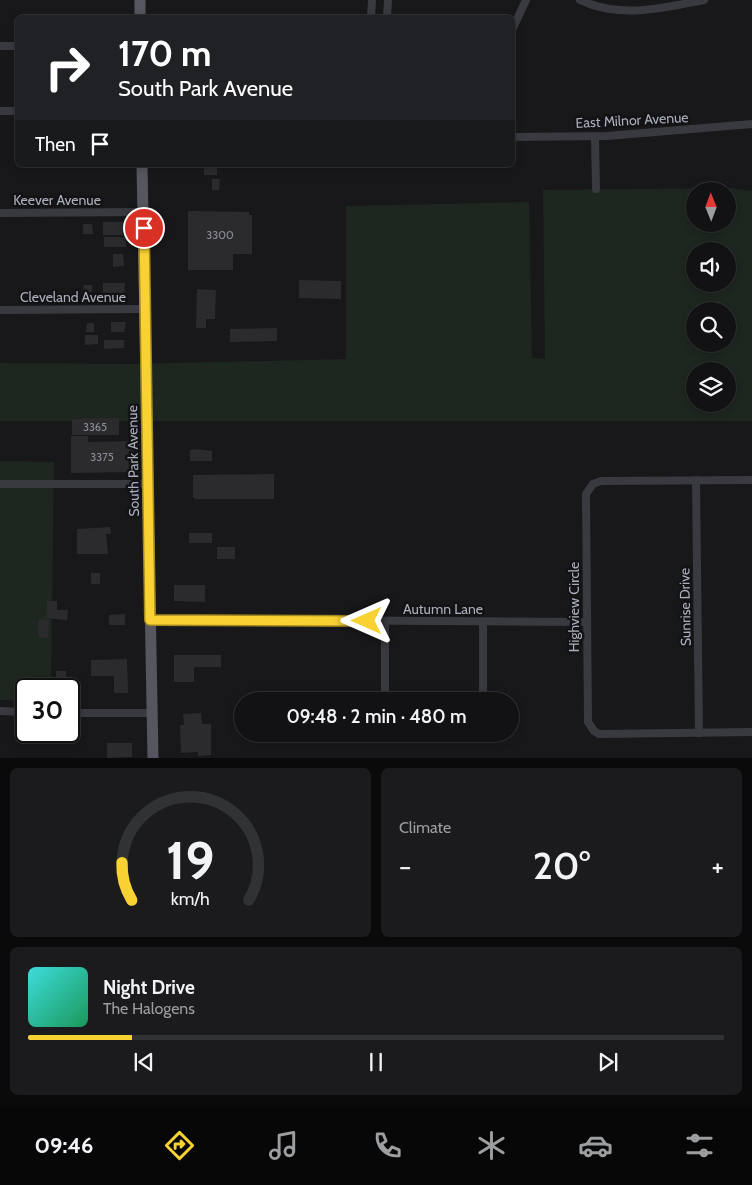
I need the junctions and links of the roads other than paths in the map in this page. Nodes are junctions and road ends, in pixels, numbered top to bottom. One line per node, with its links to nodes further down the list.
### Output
1 (140, 0): 8 (main road)
2 (372, 0): 9 (street)
3 (388, 0): 10 (street)
4 (526, 0): 11 (street)
5 (580, 0): 7 (street)
6 (704, 0): 7 (street)
7 (668, 3)
8 (140, 15)
9 (370, 15)
10 (387, 15)
11 (515, 24)
12 (0, 46): 13 (street)
13 (15, 46)
14 (0, 111): 15 (street)
15 (15, 111)
16 (752, 124): 18 (street, East Milnor Avenue)
17 (515, 136): 18 (street, East Milnor Avenue)
18 (595, 136): 20 (street)
19 (142, 167): 21 (main road, South Park Avenue)
20 (596, 190)
21 (144, 212): 22 (street, Keever Avenue); 23 (main road, South Park Avenue)
22 (0, 213)
23 (145, 309): 24 (street, Cleveland Avenue); 28 (main road, South Park Avenue)
24 (0, 310)
25 (696, 480): 26 (street, Highview Circle); 32 (street, Highview Circle); 40 (street, Sunrise Drive)
26 (752, 480)
27 (0, 484): 28 (street)
28 (148, 484): 29 (main road, South Park Avenue)
29 (150, 620): 30 (street, Autumn Lane); 38 (main road, South Park Avenue)
30 (386, 621): 31 (street, Autumn Lane); 33 (street)
31 (483, 622): 32 (street, Autumn Lane); 34 (street)
32 (586, 622): 40 (street, Highview Circle)
33 (385, 692)
34 (483, 692)
35 (0, 711): 36 (street)
36 (15, 712)
37 (80, 713): 38 (street)
38 (152, 713): 41 (main road, South Park Avenue)
39 (752, 732): 40 (street, Highview Circle)
40 (699, 733)
41 (153, 758)

